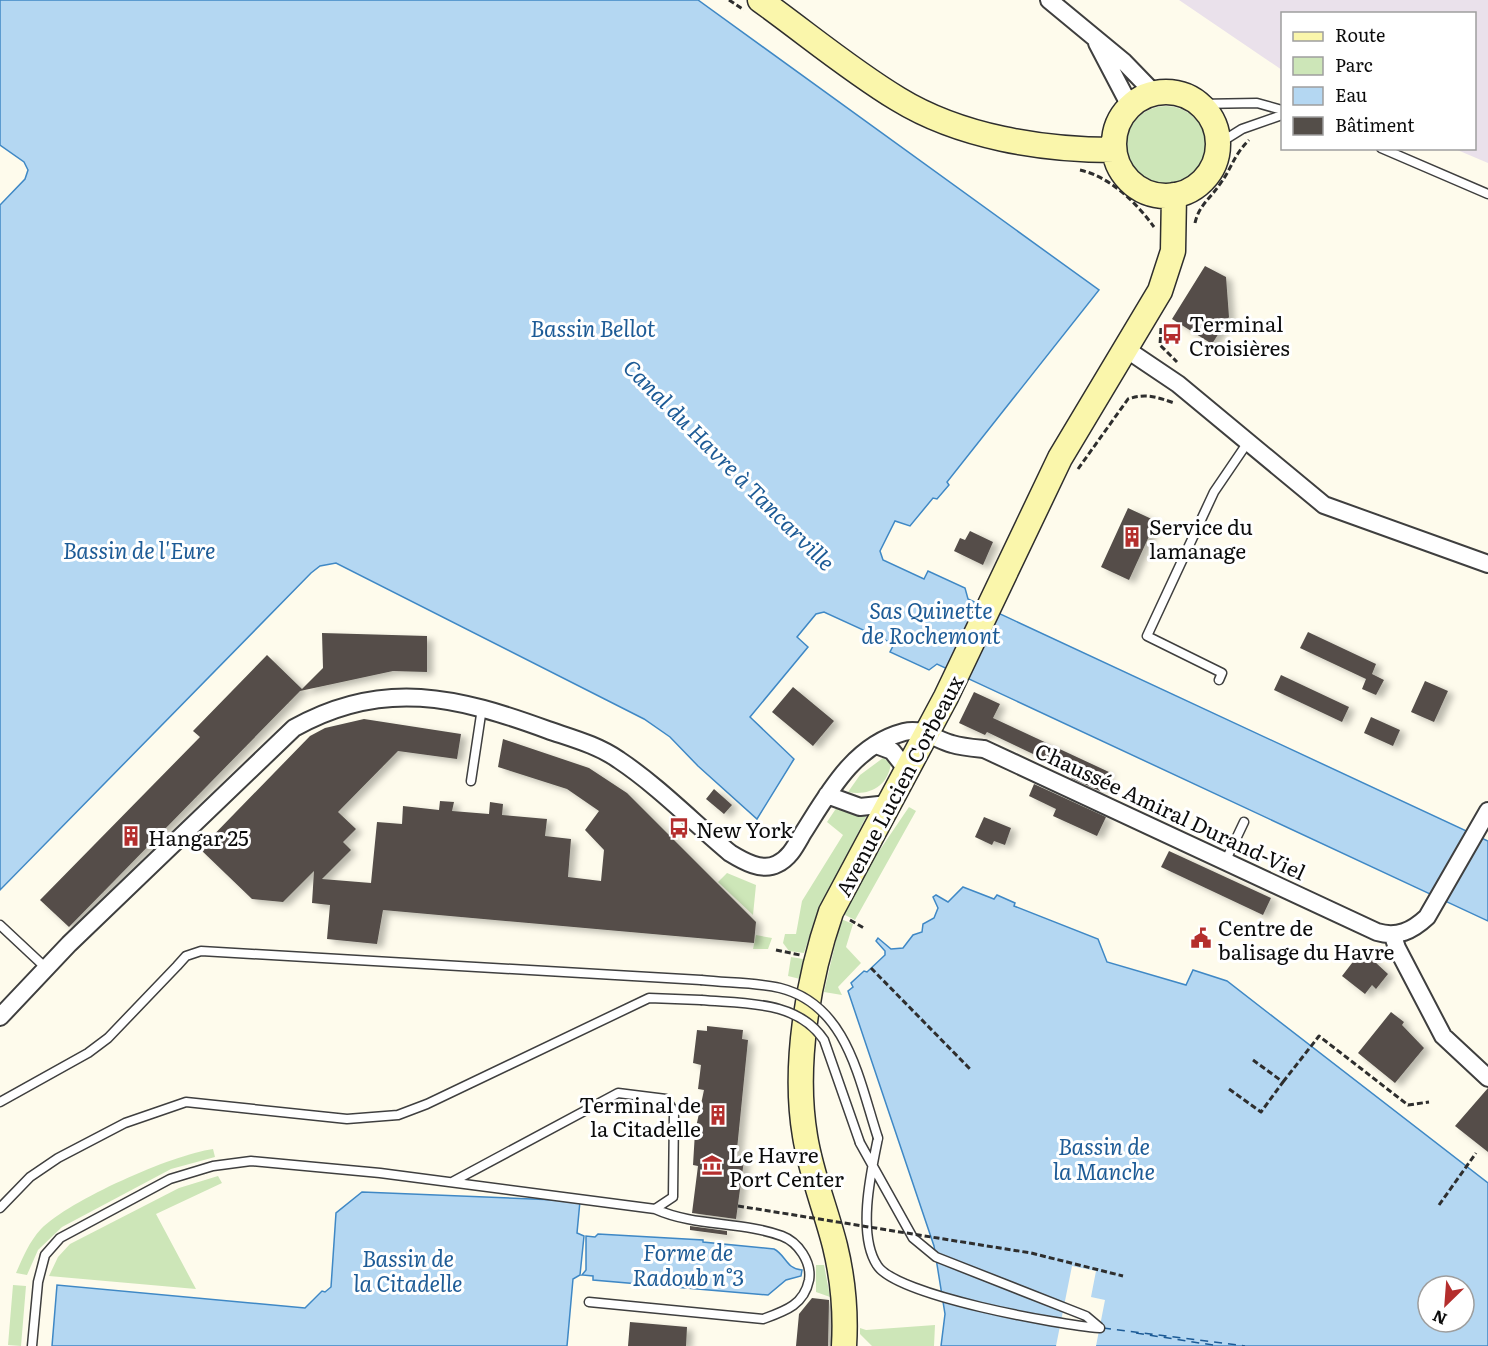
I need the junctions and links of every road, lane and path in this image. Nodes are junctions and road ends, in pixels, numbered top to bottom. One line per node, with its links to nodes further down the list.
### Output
1 (760, 0): 11 (main road)
2 (1049, 0): 3 (street)
3 (1094, 37): 4 (street); 6 (street)
4 (1154, 93): 5 (main road); 6 (main road)
5 (1199, 104): 7 (lane); 10 (main road)
6 (1130, 106): 11 (main road)
7 (1281, 110)
8 (1281, 115): 10 (lane)
9 (1249, 140): 15 (path)
10 (1218, 144): 14 (main road)
11 (1114, 150): 14 (main road)
12 (1386, 150): 13 (lane)
13 (1488, 194)
14 (1174, 195): 17 (main road, Avenue Lucien Corbeaux)
15 (1193, 232)
16 (1166, 319): 18 (path)
17 (1126, 349): 20 (street); 25 (main road, Avenue Lucien Corbeaux)
18 (1181, 366)
19 (1176, 404): 21 (path)
20 (1248, 442): 22 (street); 23 (lane)
21 (1077, 471)
22 (1488, 564)
23 (1219, 680)
24 (482, 708): 28 (lane); 29 (street); 40 (street)
25 (927, 733): 26 (street); 27 (main road, Avenue Lucien Corbeaux); 33 (street, Chaussée Amiral Durand-Viel)
26 (876, 745): 27 (street); 29 (street)
27 (907, 770): 30 (main road, Avenue Lucien Corbeaux)
28 (471, 781)
29 (827, 795): 30 (street)
30 (888, 804): 60 (main road, Avenue Lucien Corbeaux)
31 (1488, 811): 37 (street)
32 (1244, 822): 33 (lane)
33 (1226, 860): 37 (street, Chaussée Amiral Durand-Viel)
34 (855, 923): 36 (path)
35 (0, 925): 40 (lane)
36 (864, 928)
37 (1393, 936): 45 (street)
38 (776, 950): 39 (path)
39 (791, 954)
40 (46, 968): 42 (street)
41 (871, 968): 44 (path)
42 (0, 1017)
43 (1252, 1060): 46 (path)
44 (971, 1070)
45 (1488, 1078)
46 (1283, 1082): 47 (path); 49 (path)
47 (1229, 1089)
48 (0, 1102): 51 (lane, bridge)
49 (1429, 1102)
50 (1476, 1153): 53 (path)
51 (872, 1167): 51 (lane); 55 (lane, bridge)
52 (452, 1182): 56 (lane); 56 (lane); 59 (lane)
53 (1439, 1205)
54 (738, 1206): 57 (path, bridge)
55 (0, 1208)
56 (654, 1209): 58 (lane)
57 (1123, 1276)
58 (589, 1302)
59 (32, 1346)
60 (844, 1346)

